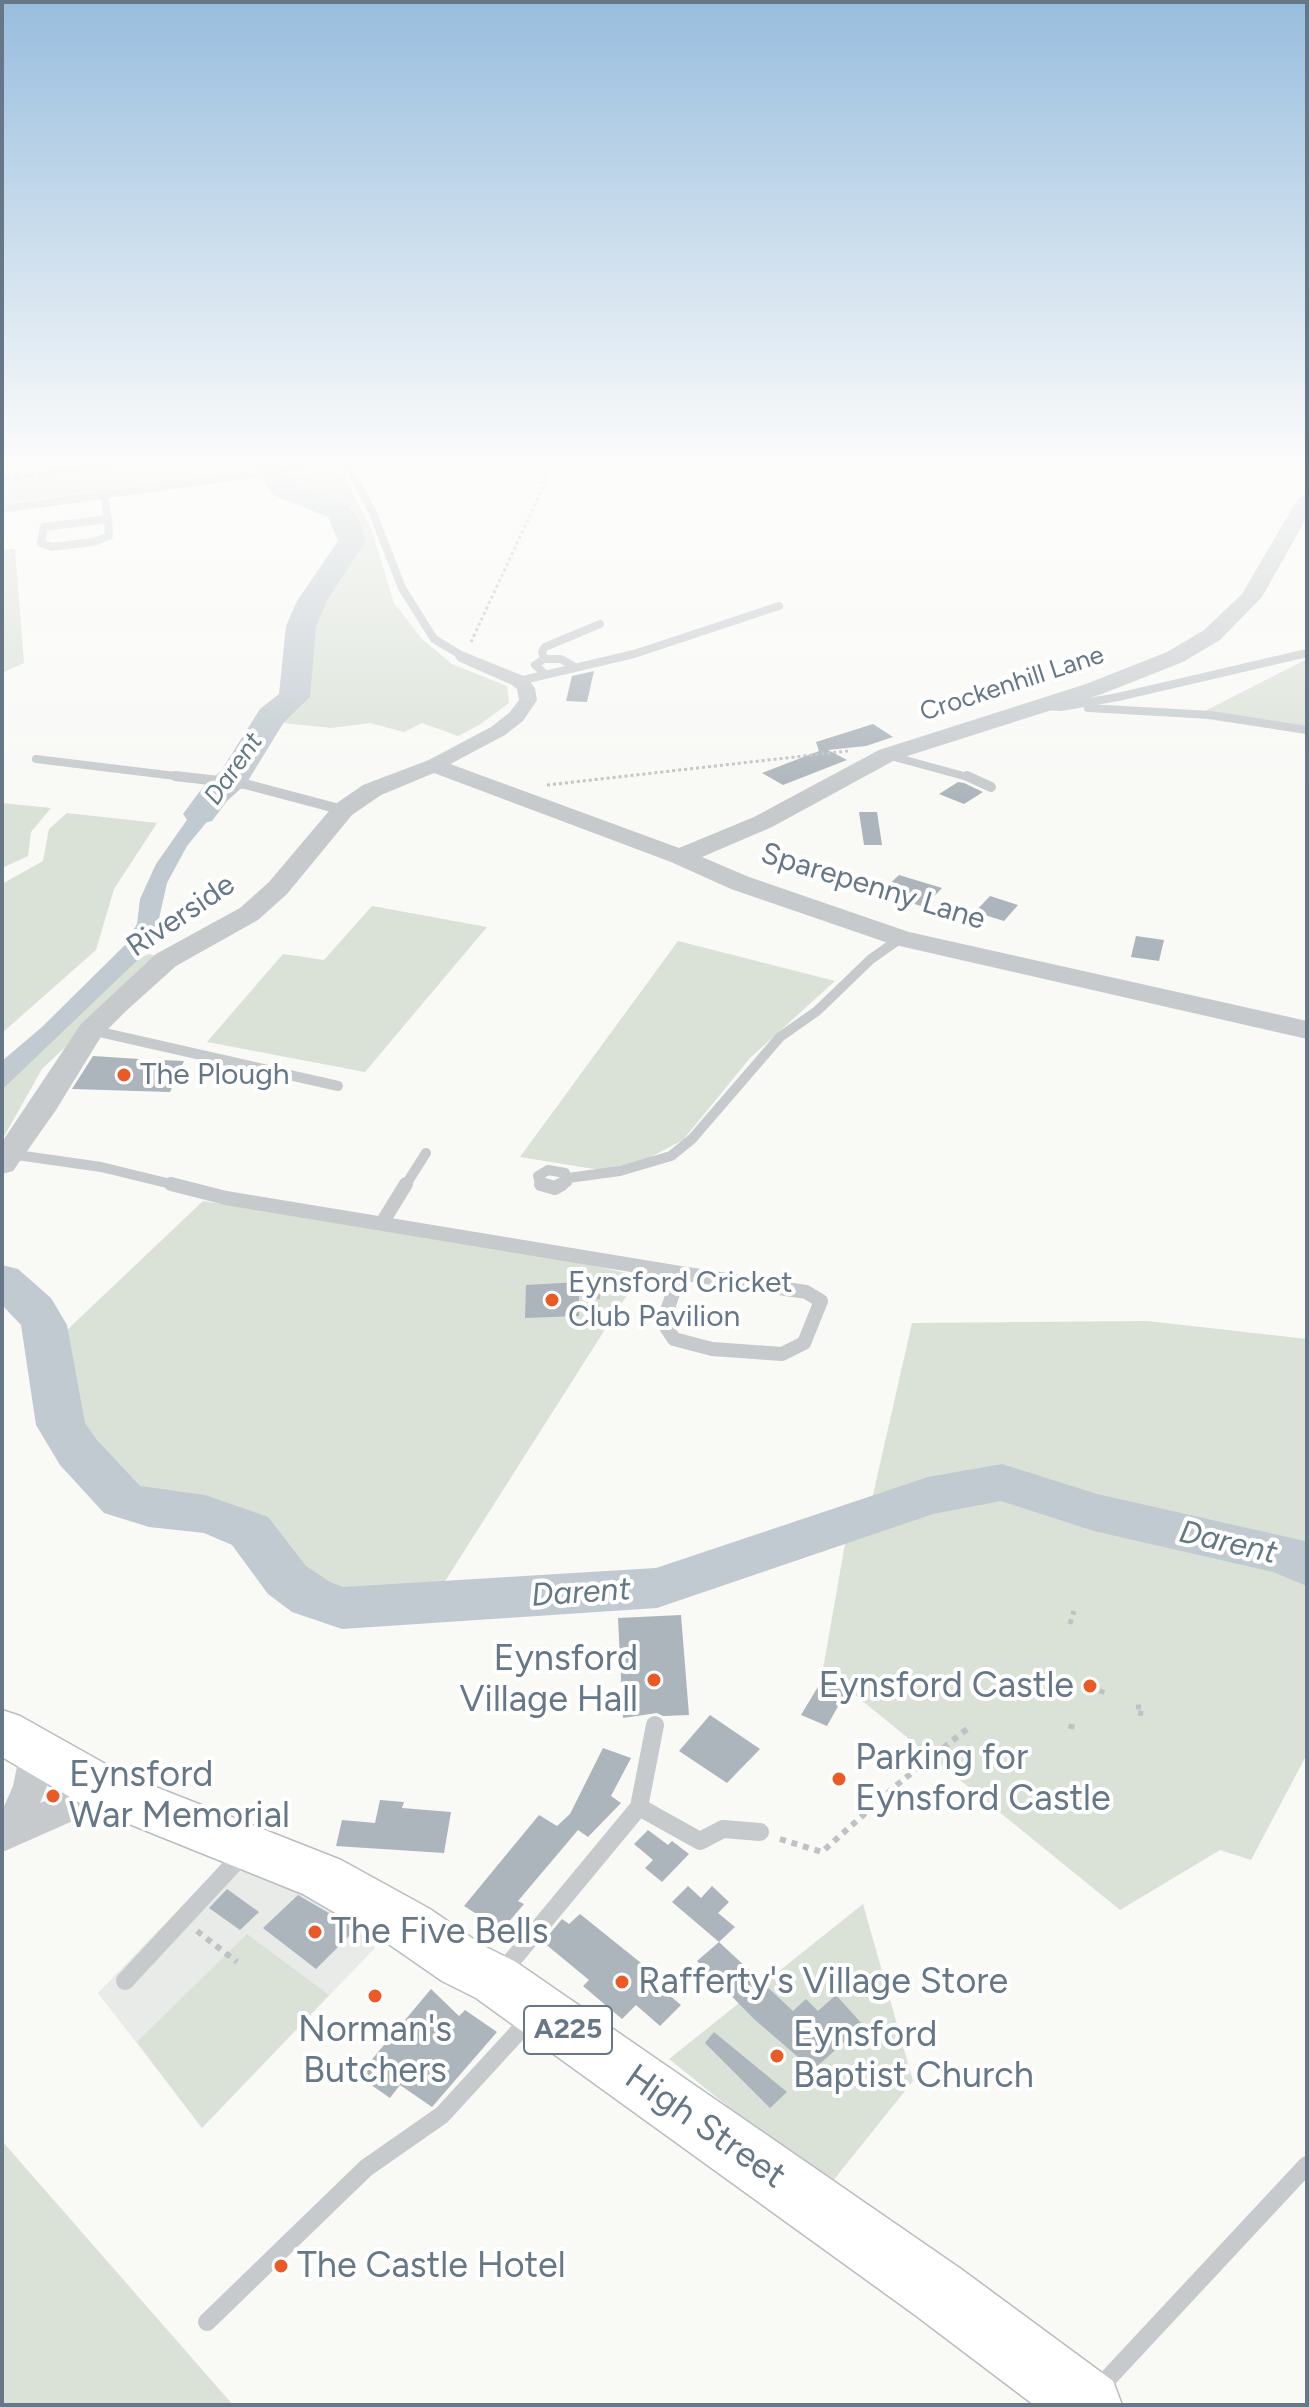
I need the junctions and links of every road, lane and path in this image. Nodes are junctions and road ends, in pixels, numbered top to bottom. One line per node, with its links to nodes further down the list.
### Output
1 (397, 574): 7 (lane)
2 (503, 574): 7 (path)
3 (1264, 574): 12 (street, Crockenhill Lane)
4 (779, 606): 9 (lane)
5 (600, 624): 8 (lane)
6 (1307, 653): 12 (lane)
7 (464, 657): 11 (street)
8 (544, 659): 9 (lane); 10 (lane)
9 (573, 666): 10 (lane)
10 (544, 673): 11 (lane)
11 (519, 681): 16 (street)
12 (1048, 706): 13 (lane); 14 (street, Crockenhill Lane)
13 (1307, 730)
14 (886, 756): 17 (lane); 18 (path); 20 (street, Crockenhill Lane)
15 (36, 759): 19 (lane)
16 (434, 765): 18 (street, Sparepenny Lane); 19 (street, Riverside)
17 (991, 787)
18 (500, 791): 20 (street, Sparepenny Lane)
19 (343, 810): 22 (street, Riverside)
20 (680, 857): 21 (street, Sparepenny Lane)
21 (901, 938): 23 (street, Sparepenny Lane); 27 (lane)
22 (91, 1030): 24 (lane); 26 (street, Riverside)
23 (1307, 1030)
24 (338, 1086)
25 (426, 1153): 28 (lane)
26 (6, 1159): 28 (lane)
27 (568, 1178)
28 (382, 1223): 29 (lane)
29 (589, 1257): 30 (lane); 31 (path)
30 (680, 1273): 30 (lane)
31 (596, 1309)
32 (1074, 1611): 33 (path)
33 (1070, 1624)
34 (1136, 1707): 35 (path)
35 (1140, 1716)
36 (655, 1725): 40 (lane)
37 (967, 1729): 41 (path)
38 (19, 1741): 39 (main road, High Street / A225); 42 (street)
39 (106, 1791): 42 (street); 43 (main road, High Street / A225)
40 (639, 1807): 41 (lane); 47 (lane)
41 (760, 1832)
42 (6, 1834)
43 (248, 1848): 44 (lane); 47 (main road, High Street / A225)
44 (183, 1920): 45 (path); 46 (lane)
45 (237, 1962)
46 (125, 1981)
47 (517, 1995): 49 (lane); 50 (main road, High Street / A225)
48 (1307, 2165): 50 (lane)
49 (207, 2322)
50 (1087, 2404)

